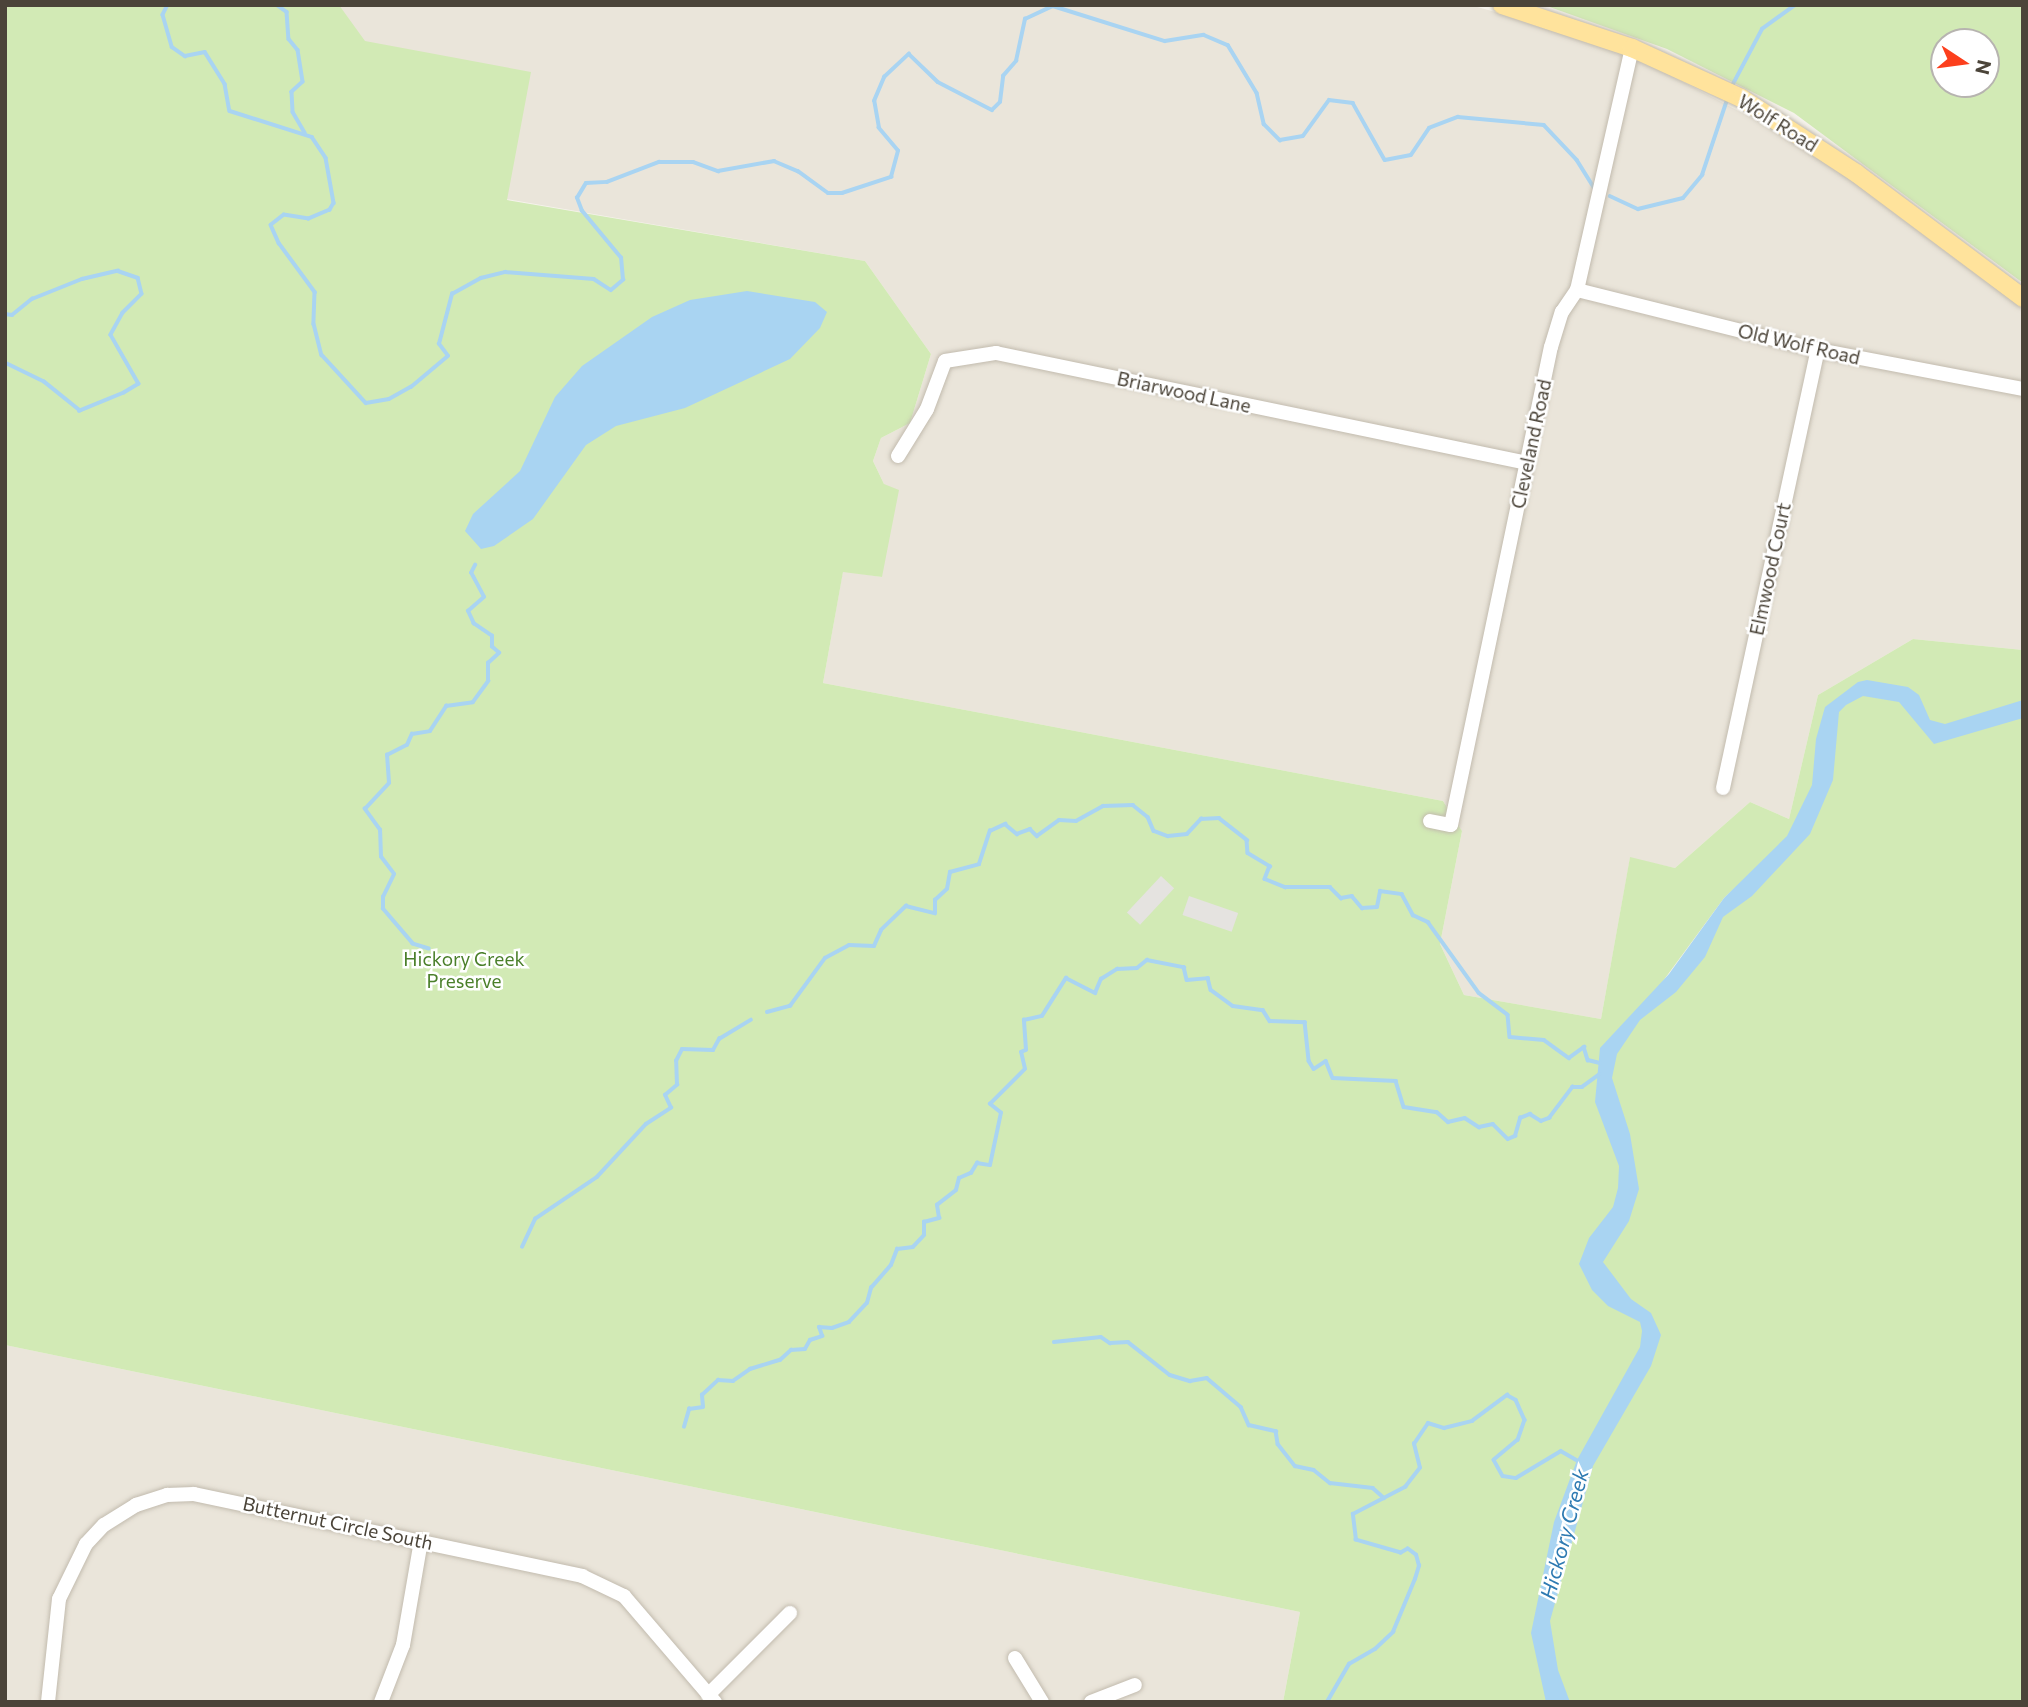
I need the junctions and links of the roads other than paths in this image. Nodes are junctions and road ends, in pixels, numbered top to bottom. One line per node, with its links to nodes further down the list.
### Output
1 (1502, 5): 2 (main road, Wolf Road)
2 (1632, 48): 3 (street, Cleveland Road); 4 (main road, Wolf Road)
3 (1577, 290): 5 (street, Old Wolf Road); 8 (street, Cleveland Road)
4 (2023, 298)
5 (1818, 350): 6 (street, Old Wolf Road); 9 (street, Elmwood Court)
6 (2023, 389)
7 (898, 456): 8 (street, Briarwood Lane)
8 (1527, 463): 10 (street, Cleveland Road)
9 (1723, 788)
10 (1430, 821)
11 (421, 1541): 15 (street, Butternut Circle South); 16 (street, Butternut Circle South); 17 (street)
12 (790, 1612): 15 (street)
13 (1014, 1658): 18 (street)
14 (1135, 1685): 19 (street)
15 (712, 1698)
16 (48, 1702)
17 (381, 1702)
18 (1042, 1702)
19 (1091, 1702)

